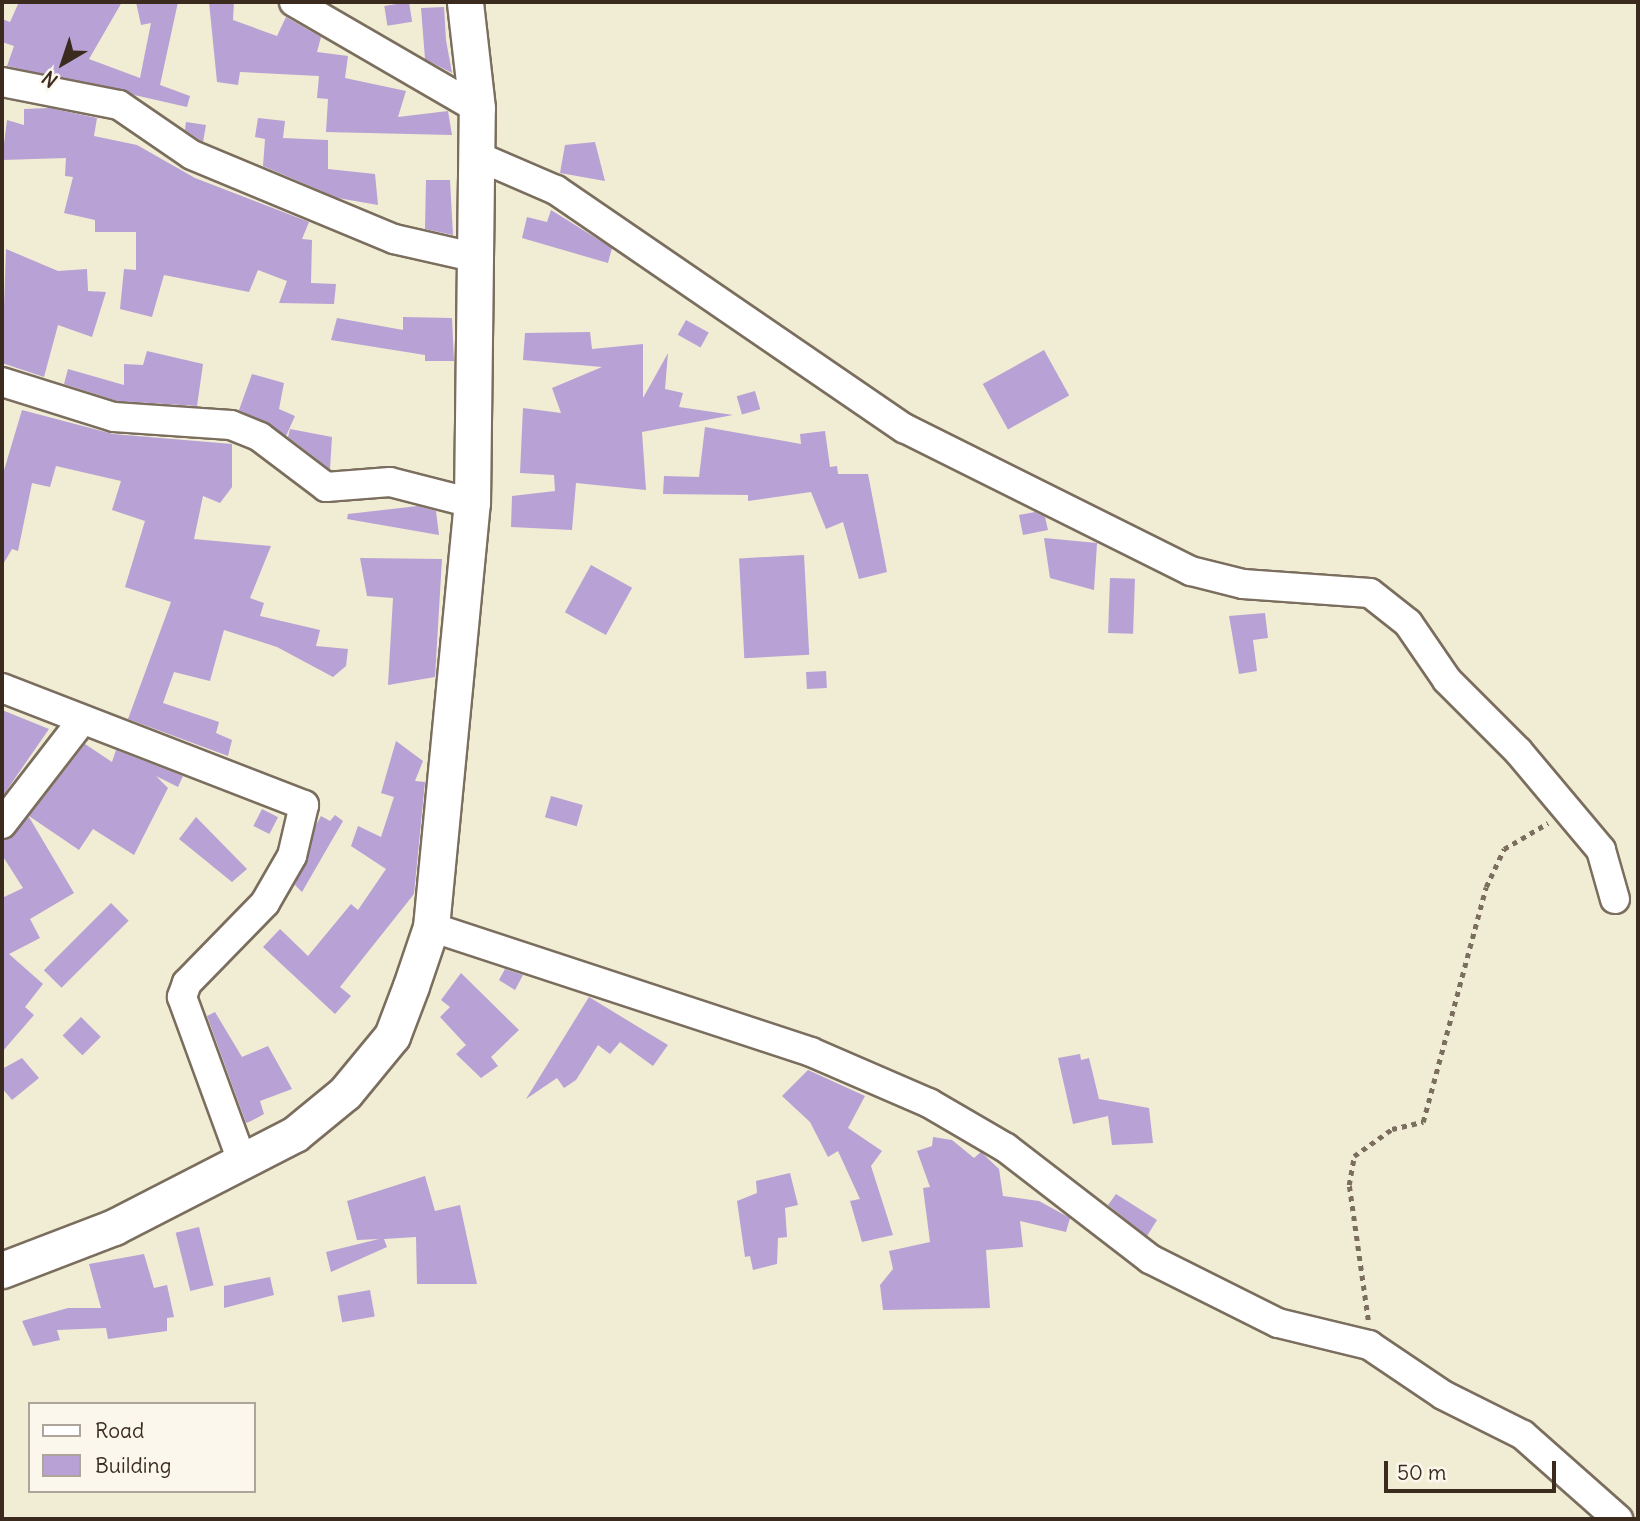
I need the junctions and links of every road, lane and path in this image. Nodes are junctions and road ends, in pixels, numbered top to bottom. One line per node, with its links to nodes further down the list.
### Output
1 (294, 2): 4 (street)
2 (465, 2): 4 (main road)
3 (2, 82): 6 (street)
4 (477, 108): 5 (main road)
5 (477, 156): 6 (main road); 11 (street)
6 (477, 258): 8 (main road)
7 (2, 382): 8 (street)
8 (472, 503): 14 (main road)
9 (2, 688): 10 (street)
10 (79, 723): 12 (street); 15 (street)
11 (1567, 809): 13 (street); 17 (path)
12 (2, 824)
13 (1615, 899)
14 (431, 927): 15 (main road); 17 (street)
15 (241, 1158): 16 (main road)
16 (2, 1270)
17 (1369, 1345): 18 (street)
18 (1618, 1519)

